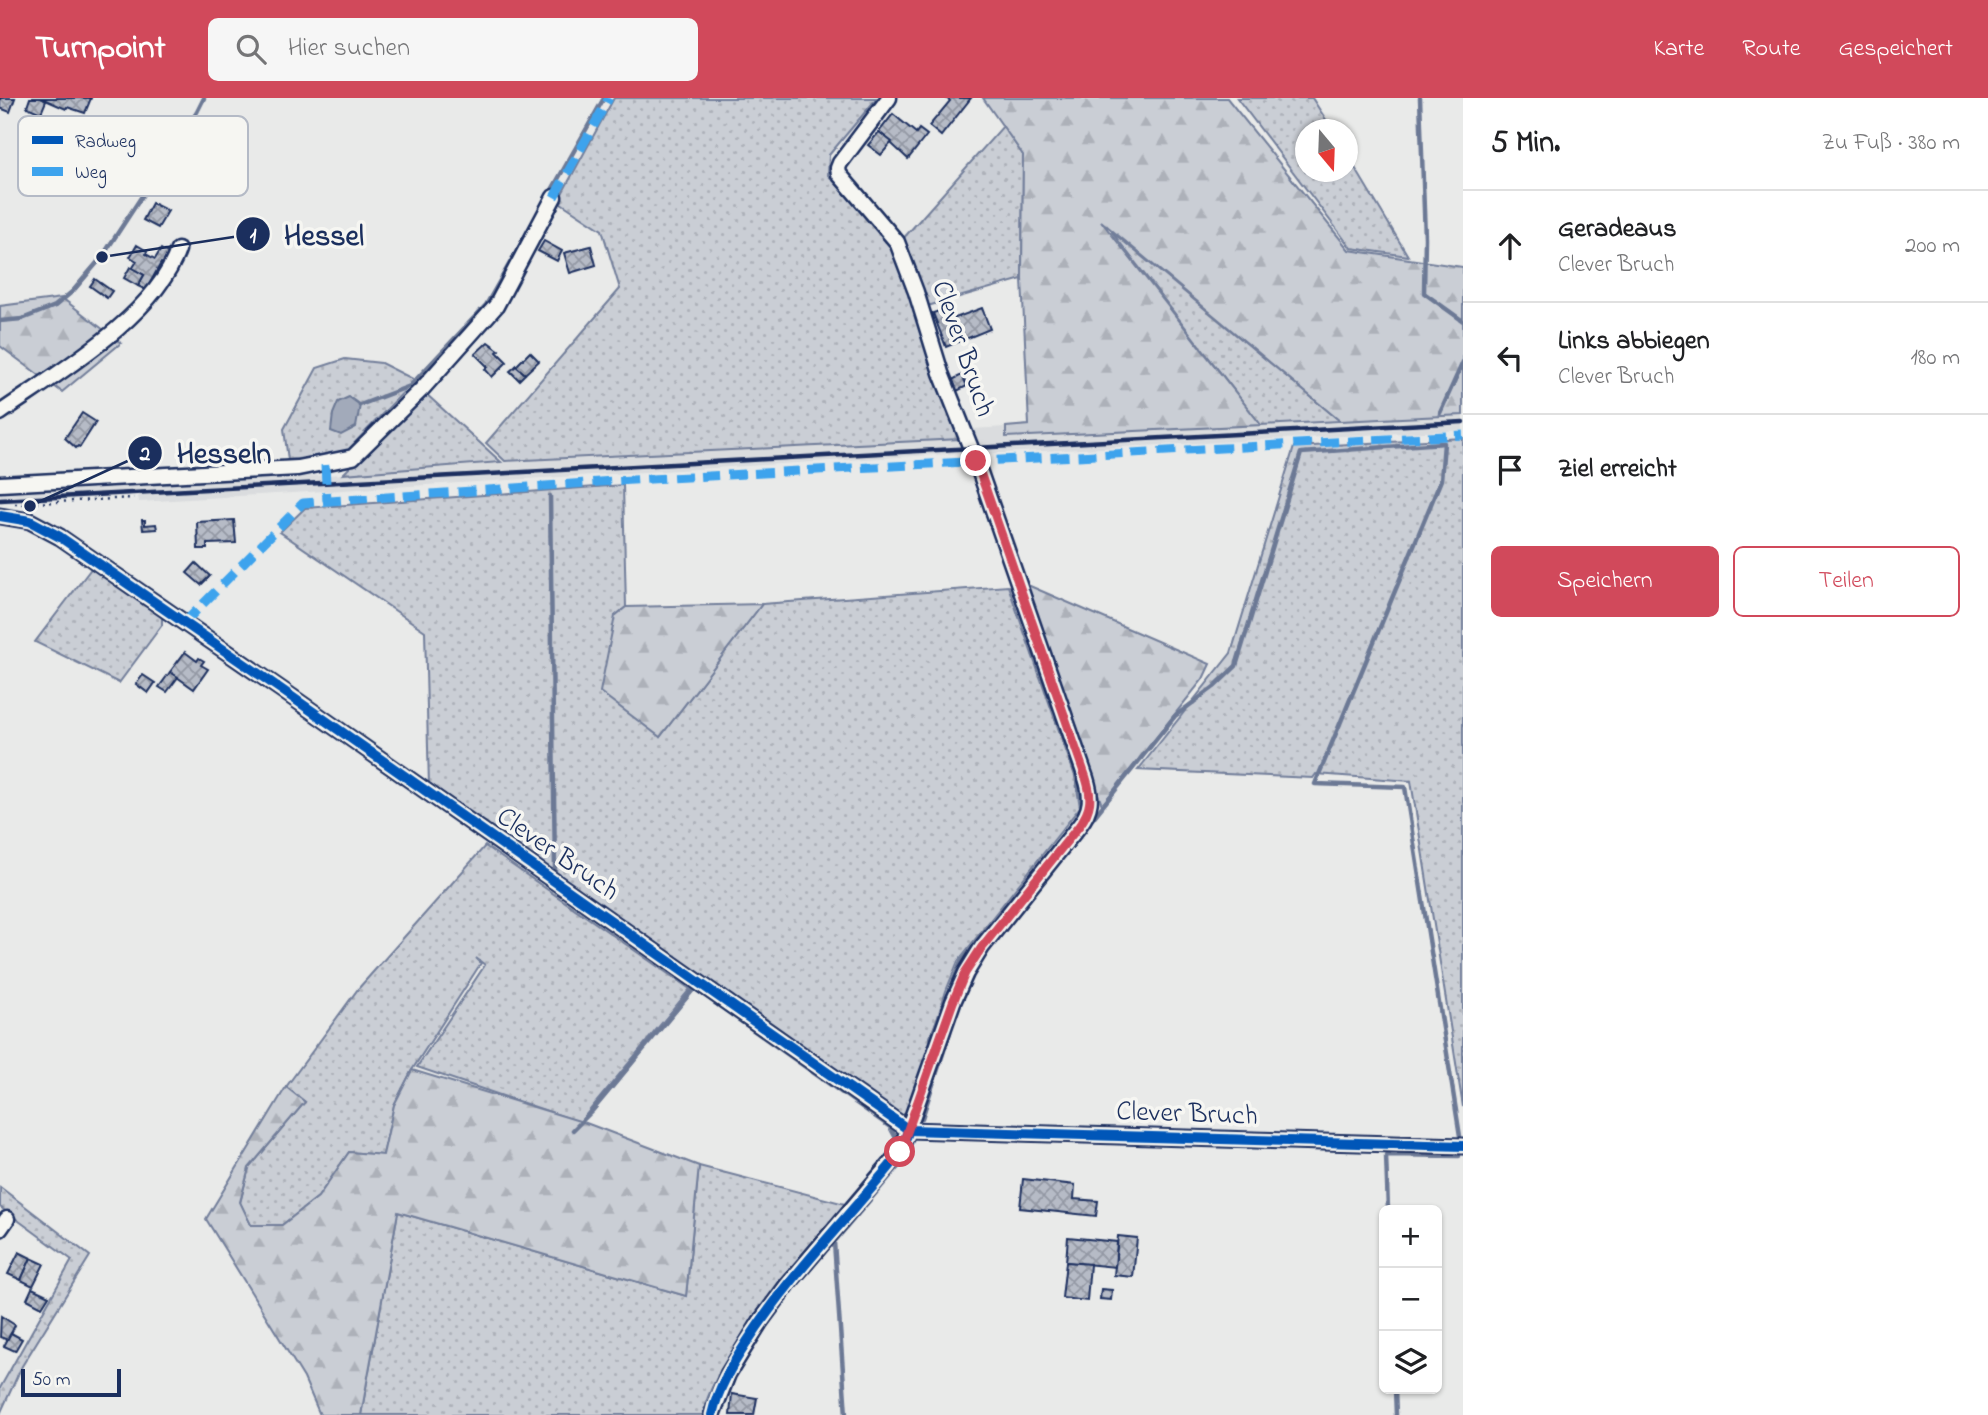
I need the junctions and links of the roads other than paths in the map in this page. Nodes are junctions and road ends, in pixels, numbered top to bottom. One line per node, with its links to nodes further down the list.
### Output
1 (889, 98): 7 (street, Clever Bruch)
2 (554, 197): 5 (street)
3 (178, 250): 4 (street)
4 (0, 413)
5 (0, 484)
6 (0, 516): 7 (street, Clever Bruch)
7 (909, 1130): 8 (street, Clever Bruch); 9 (street, Clever Bruch)
8 (1463, 1146)
9 (712, 1415)

